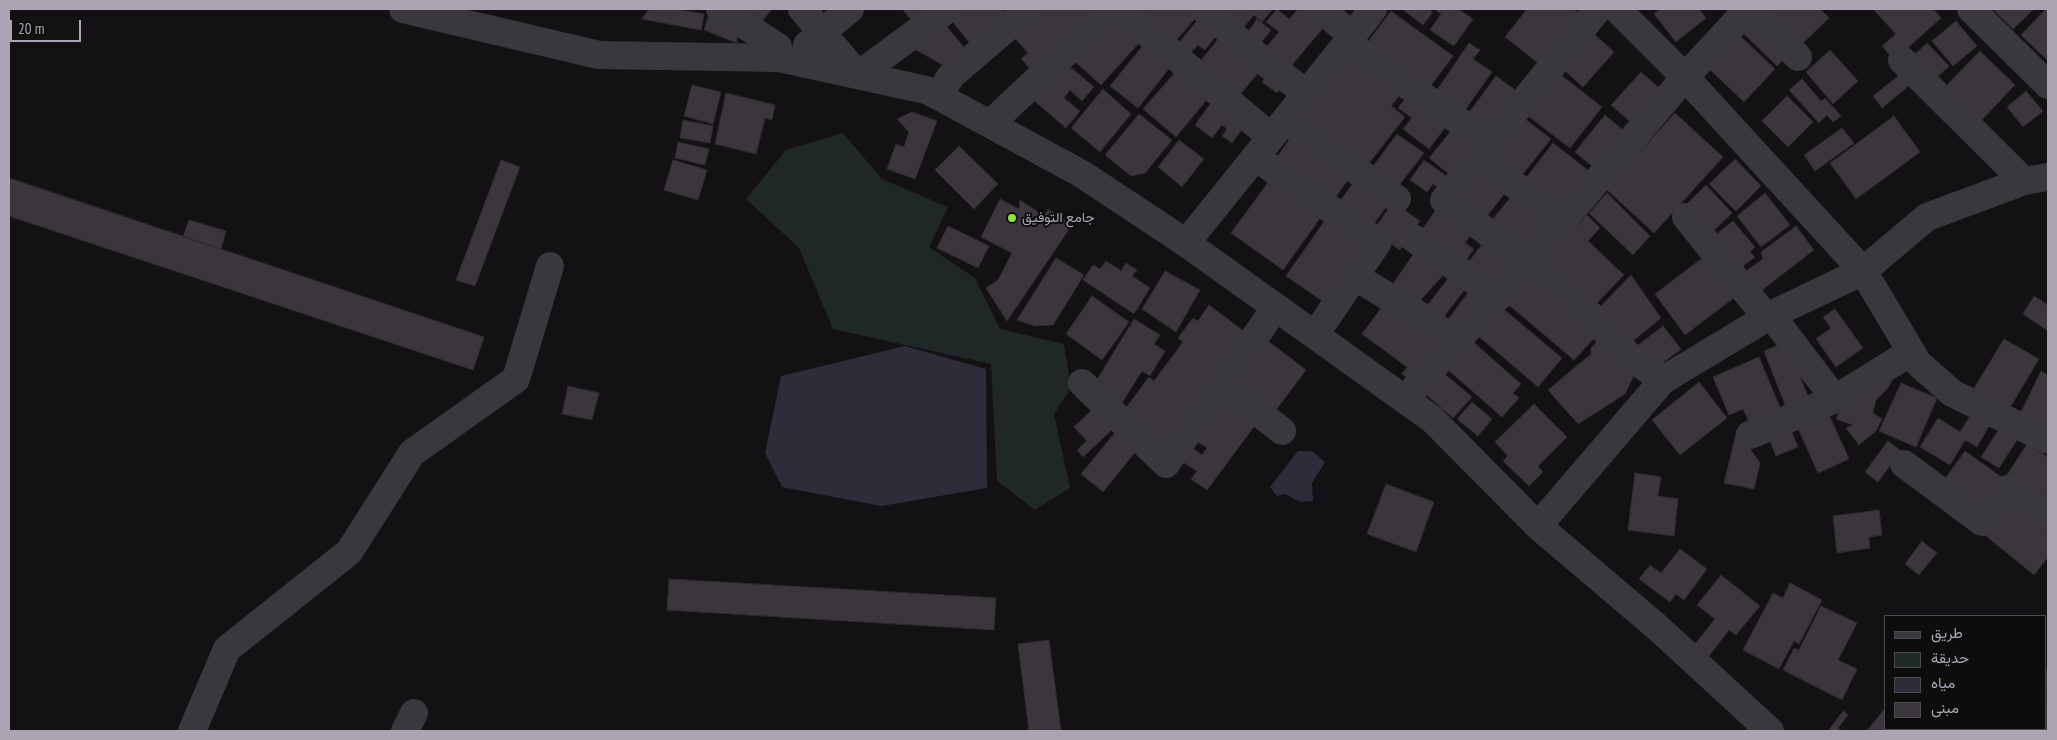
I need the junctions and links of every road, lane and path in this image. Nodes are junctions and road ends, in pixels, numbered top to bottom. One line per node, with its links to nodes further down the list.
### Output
1 (403, 9): 19 (street)
2 (720, 9): 19 (street)
3 (802, 9): 16 (street)
4 (850, 9): 16 (street)
5 (948, 9): 21 (street)
6 (1029, 9): 25 (street)
7 (1112, 9): 26 (street)
8 (1119, 9): 27 (street)
9 (1203, 9): 24 (street)
10 (1320, 9): 17 (street)
11 (1373, 9): 17 (street)
12 (1598, 9): 28 (street)
13 (1617, 9): 22 (street)
14 (1749, 9): 18 (street); 22 (street)
15 (1972, 9): 23 (street)
16 (822, 32): 19 (street); 21 (street)
17 (1350, 40): 24 (street); 28 (street)
18 (1798, 57)
19 (784, 59): 21 (street)
20 (1902, 60): 29 (street)
21 (858, 75): 25 (street)
22 (1685, 77): 32 (street); 37 (street)
23 (2048, 85)
24 (1306, 93): 27 (street)
25 (938, 96): 26 (street)
26 (990, 124): 34 (street)
27 (1271, 138): 30 (street); 34 (street); 38 (street)
28 (1484, 150): 32 (street); 35 (street)
29 (2036, 179): 37 (street)
30 (1396, 199)
31 (1686, 217): 41 (street)
32 (1562, 222): 35 (street)
33 (1414, 238): 39 (street)
34 (1186, 243): 40 (street)
35 (1528, 262): 39 (street); 45 (street)
36 (550, 266): 56 (street)
37 (1863, 271): 41 (street); 44 (street)
38 (1354, 276): 42 (street); 43 (street)
39 (1498, 297): 43 (street)
40 (1276, 307): 42 (street); 47 (street)
41 (1769, 316): 45 (street); 48 (street)
42 (1315, 335): 49 (street)
43 (1457, 342): 49 (street)
44 (1912, 352): 48 (street); 52 (street)
45 (1663, 380): 55 (street)
46 (1082, 383): 47 (street)
47 (1222, 384): 50 (street)
48 (1835, 399): 51 (street)
49 (1405, 400): 55 (street)
50 (1282, 431)
51 (1750, 435)
52 (2048, 440)
53 (1904, 464): 54 (street)
54 (2048, 516)
55 (1538, 526): 57 (street)
56 (192, 731)
57 (1770, 731)

